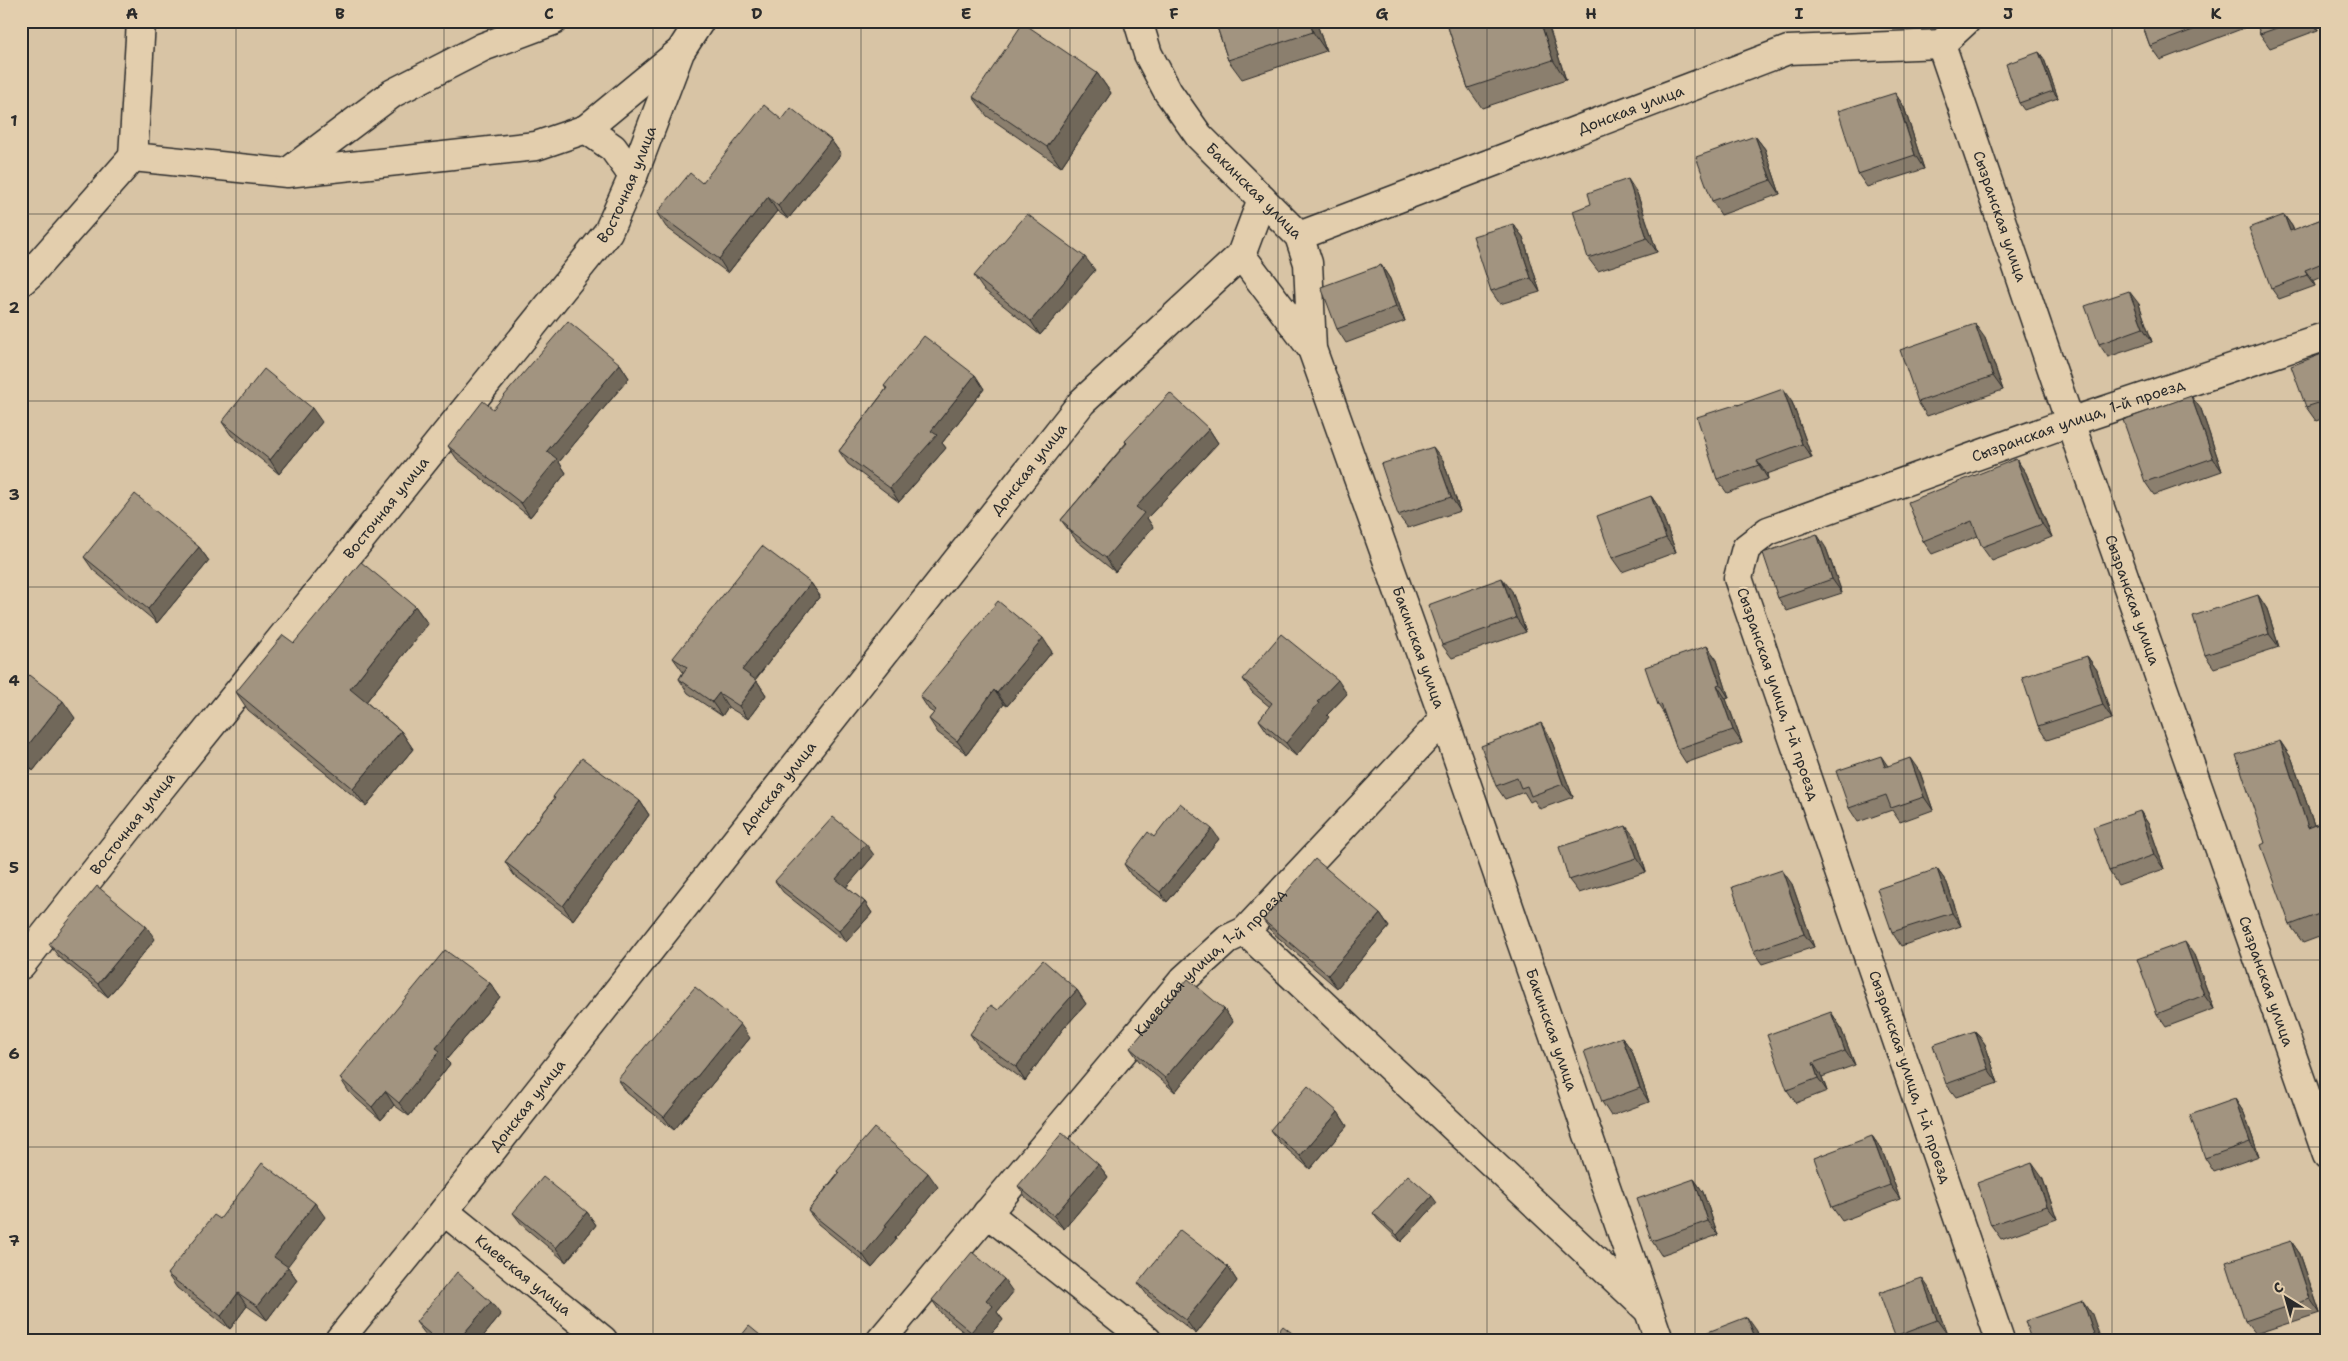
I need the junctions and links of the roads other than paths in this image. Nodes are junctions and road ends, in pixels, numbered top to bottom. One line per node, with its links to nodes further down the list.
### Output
1 (141, 21): 9 (street)
2 (553, 21): 10 (street)
3 (700, 21): 7 (street, Восточная улица)
4 (1138, 21): 12 (street, Бакинская улица)
5 (1966, 21): 6 (street)
6 (1941, 44): 13 (street, Донская улица); 18 (street, Сызранская улица)
7 (680, 52): 8 (street); 11 (street, Восточная улица)
8 (586, 129): 10 (street); 11 (street)
9 (133, 157): 10 (street); 15 (street)
10 (287, 173)
11 (633, 176): 21 (street, Восточная улица)
12 (1262, 199): 13 (street, Бакинская улица); 14 (street)
13 (1299, 236): 17 (street, Бакинская улица)
14 (1241, 255): 17 (street); 23 (street, Донская улица)
15 (21, 282)
16 (2327, 336): 18 (street, Сызранская улица, 1-й проезд)
17 (1312, 349): 19 (street, Бакинская улица)
18 (2070, 422): 22 (street, Сызранская улица); 31 (street, Сызранская улица, 1-й проезд)
19 (1444, 719): 20 (street, Киевская улица, 1-й проезд); 25 (street, Бакинская улица)
20 (1245, 931): 24 (street, Киевская улица, 1-й проезд); 25 (street, Бакинская улица)
21 (21, 965)
22 (2327, 1155)
23 (444, 1211): 26 (street, Донская улица); 27 (street, Киевская улица)
24 (987, 1213): 28 (street, Киевская улица, 1-й проезд); 29 (street)
25 (1649, 1311): 30 (street, Бакинская улица)
26 (339, 1340)
27 (603, 1340)
28 (881, 1340)
29 (1147, 1340)
30 (1659, 1340)
31 (2000, 1340)

